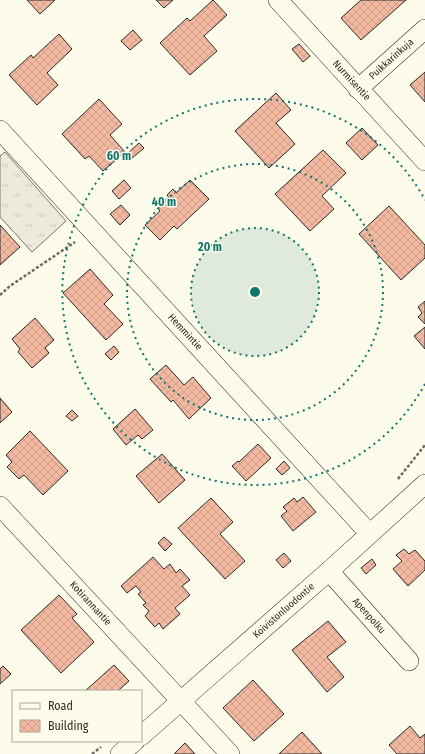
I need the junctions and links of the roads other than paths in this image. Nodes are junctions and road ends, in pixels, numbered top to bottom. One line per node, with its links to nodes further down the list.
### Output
1 (278, 0): 3 (street, Nurmisentie)
2 (425, 29): 3 (street, Puikkarinkuja)
3 (358, 89): 5 (street, Nurmisentie)
4 (0, 130): 8 (street, Hemmintie)
5 (425, 161)
6 (425, 484): 8 (street, Koivistonluodontie)
7 (0, 506): 11 (street, Kotirannantie)
8 (370, 533): 9 (street, Koivistonluodontie)
9 (329, 571): 10 (street, Apenpolku); 11 (street, Koivistonluodontie)
10 (409, 661)
11 (181, 702): 12 (street, Koivistonluodontie); 15 (street, Kotirannantie)
12 (142, 735)
13 (134, 742): 14 (street)
14 (120, 754)
15 (230, 754)

